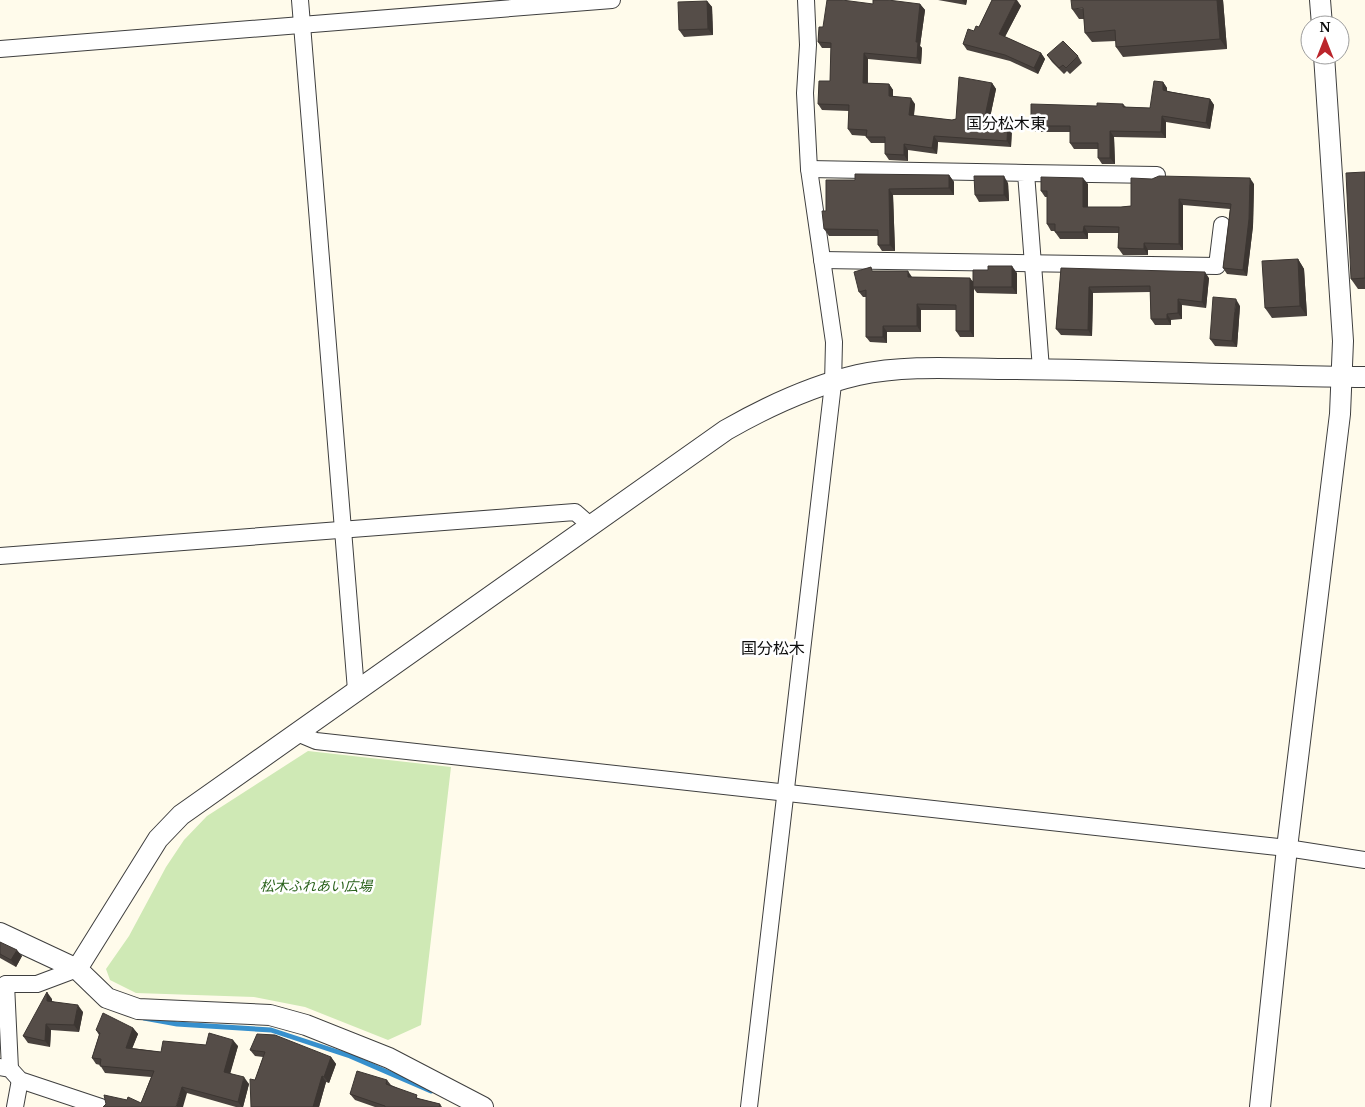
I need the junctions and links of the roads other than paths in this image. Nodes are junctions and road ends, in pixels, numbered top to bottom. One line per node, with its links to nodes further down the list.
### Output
1 (300, 0): 6 (street)
2 (612, 0): 6 (street)
3 (806, 0): 9 (street)
4 (1320, 0): 5 (street)
5 (1321, 15)
6 (302, 24): 7 (street); 20 (street)
7 (0, 49)
8 (1325, 65): 16 (street)
9 (809, 169): 10 (street); 13 (street)
10 (1026, 173): 11 (street); 14 (street)
11 (1157, 175)
12 (1222, 225): 14 (street)
13 (822, 260): 14 (street); 18 (street)
14 (1031, 262): 15 (street)
15 (1042, 369): 16 (street); 18 (street)
16 (1342, 377): 17 (street); 25 (street)
17 (1365, 378)
18 (833, 384): 19 (street); 24 (street)
19 (591, 526): 20 (street); 22 (street)
20 (342, 530): 21 (street); 22 (street)
21 (0, 556)
22 (356, 690): 23 (street)
23 (297, 732): 24 (street); 28 (street)
24 (784, 794): 25 (street); 34 (street)
25 (1286, 848): 26 (street); 35 (street)
26 (1365, 860)
27 (0, 933): 28 (street)
28 (77, 969): 29 (street); 33 (street)
29 (3, 985): 30 (street)
30 (10, 1072): 31 (street); 32 (street)
31 (15, 1107)
32 (101, 1107)
33 (483, 1107)
34 (749, 1107)
35 (1260, 1107)

